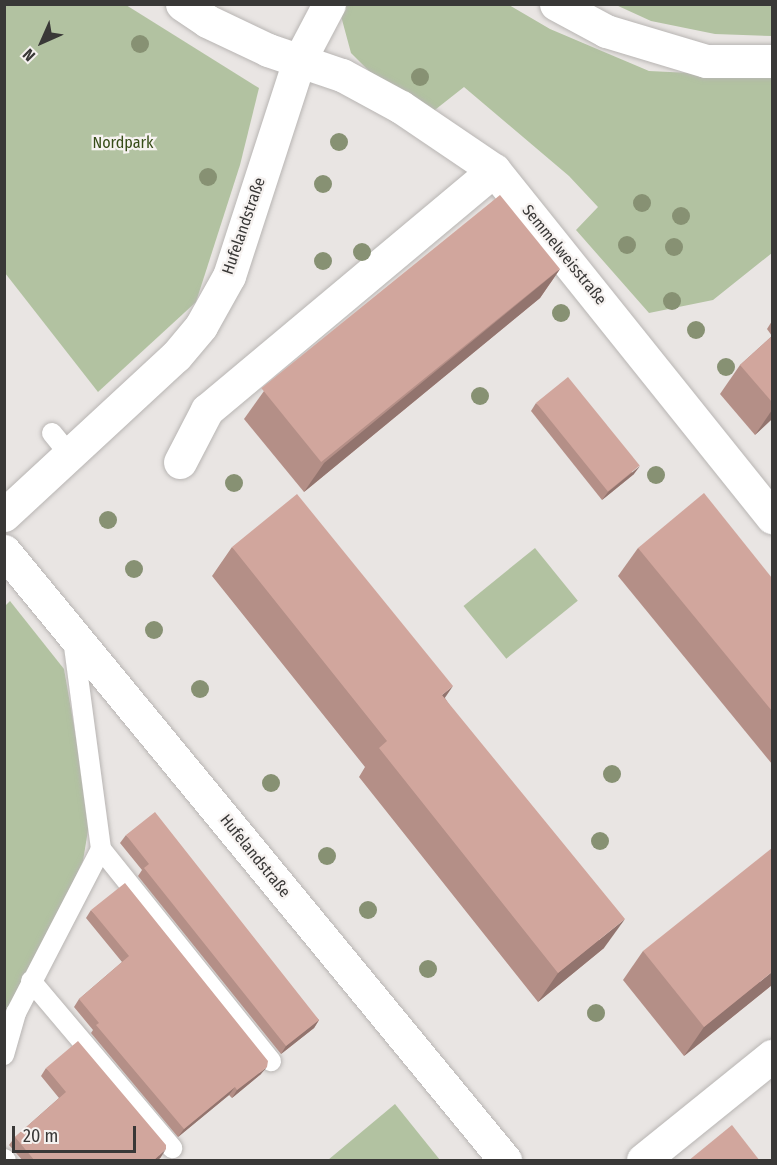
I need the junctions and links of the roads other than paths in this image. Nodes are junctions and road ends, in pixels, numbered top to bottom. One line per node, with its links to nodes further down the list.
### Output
1 (182, 4): 4 (street, Semmelweisstraße)
2 (329, 4): 4 (street, Hufelandstraße)
3 (556, 4): 5 (street)
4 (299, 61): 6 (street, Semmelweisstraße); 8 (street, Hufelandstraße)
5 (772, 61)
6 (494, 171): 7 (street); 9 (street, Semmelweisstraße)
7 (180, 462)
8 (4, 515)
9 (772, 517)
10 (4, 551): 11 (street, Hufelandstraße)
11 (73, 634): 12 (lane); 19 (street, Hufelandstraße)
12 (101, 849): 13 (lane); 17 (lane)
13 (31, 981): 14 (lane); 18 (lane)
14 (10, 1019): 15 (lane)
15 (4, 1055)
16 (772, 1056): 20 (street)
17 (271, 1061)
18 (172, 1148)
19 (505, 1161)
20 (643, 1161)

